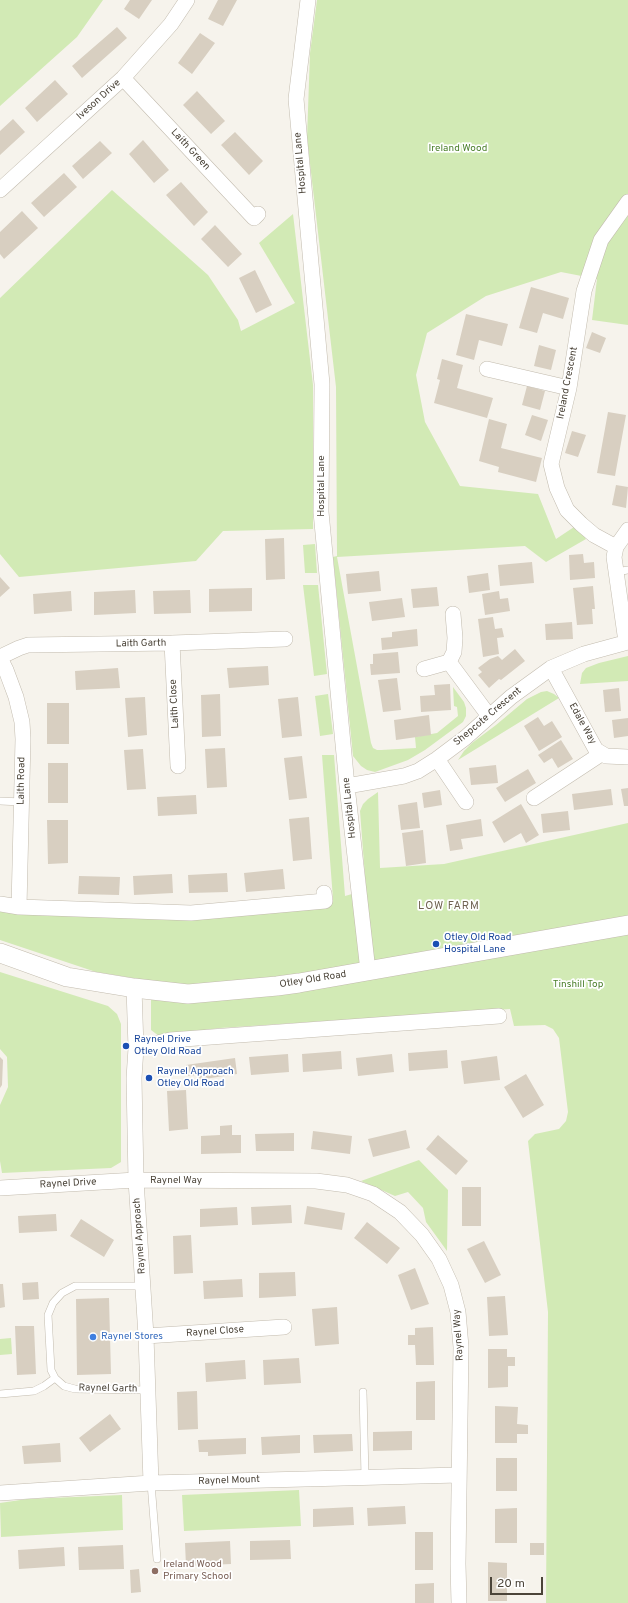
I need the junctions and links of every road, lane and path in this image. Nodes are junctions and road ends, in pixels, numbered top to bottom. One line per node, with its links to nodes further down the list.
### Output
1 (187, 0): 3 (street, Iveson Drive)
2 (308, 0): 25 (street, Hospital Lane)
3 (123, 78): 4 (street, Iveson Drive); 6 (street, Laith Green)
4 (0, 190)
5 (628, 202): 8 (street, Ireland Crescent)
6 (258, 214)
7 (487, 369): 8 (street)
8 (569, 388): 10 (street, Ireland Crescent)
9 (628, 530): 10 (street)
10 (616, 547): 11 (street)
11 (622, 571): 14 (street)
12 (453, 614): 17 (street)
13 (285, 639): 15 (street, Laith Garth)
14 (627, 642): 18 (street, Shepcote Crescent)
15 (172, 643): 16 (street, Laith Garth); 24 (street, Laith Close)
16 (0, 658): 28 (street, Laith Road)
17 (449, 662): 19 (street); 20 (street)
18 (552, 668): 20 (street, Shepcote Crescent); 21 (street, Edale Way)
19 (424, 670)
20 (489, 716): 23 (street, Shepcote Crescent)
21 (601, 754): 22 (street, Edale Way); 26 (street)
22 (628, 757)
23 (437, 759): 25 (street, Shepcote Crescent); 29 (street)
24 (178, 766)
25 (347, 786): 35 (street, Hospital Lane)
26 (534, 798)
27 (0, 801): 28 (lane)
28 (22, 802): 32 (street, Laith Road)
29 (466, 802)
30 (324, 893): 32 (street)
31 (0, 904): 32 (street)
32 (19, 907)
33 (628, 924): 35 (street, Otley Old Road)
34 (0, 953): 36 (street, Otley Old Road)
35 (368, 972): 36 (street, Otley Old Road)
36 (134, 988): 38 (street, Raynel Approach)
37 (500, 1016): 38 (street)
38 (136, 1048): 39 (street, Raynel Approach)
39 (136, 1180): 40 (street, Raynel Drive); 41 (street, Raynel Approach); 48 (street, Raynel Way)
40 (0, 1188)
41 (144, 1286): 43 (street, Raynel Approach); 44 (lane)
42 (284, 1327): 43 (street, Raynel Close)
43 (146, 1336): 45 (street, Raynel Approach)
44 (55, 1378): 45 (lane, Raynel Garth); 47 (lane)
45 (147, 1390): 50 (street, Raynel Approach)
46 (363, 1392): 49 (lane)
47 (0, 1394)
48 (459, 1475): 49 (street, Raynel Mount); 53 (street, Raynel Way)
49 (365, 1477): 50 (street, Raynel Mount)
50 (151, 1483): 51 (street, Raynel Mount); 52 (lane)
51 (0, 1492)
52 (157, 1559)
53 (459, 1603)

